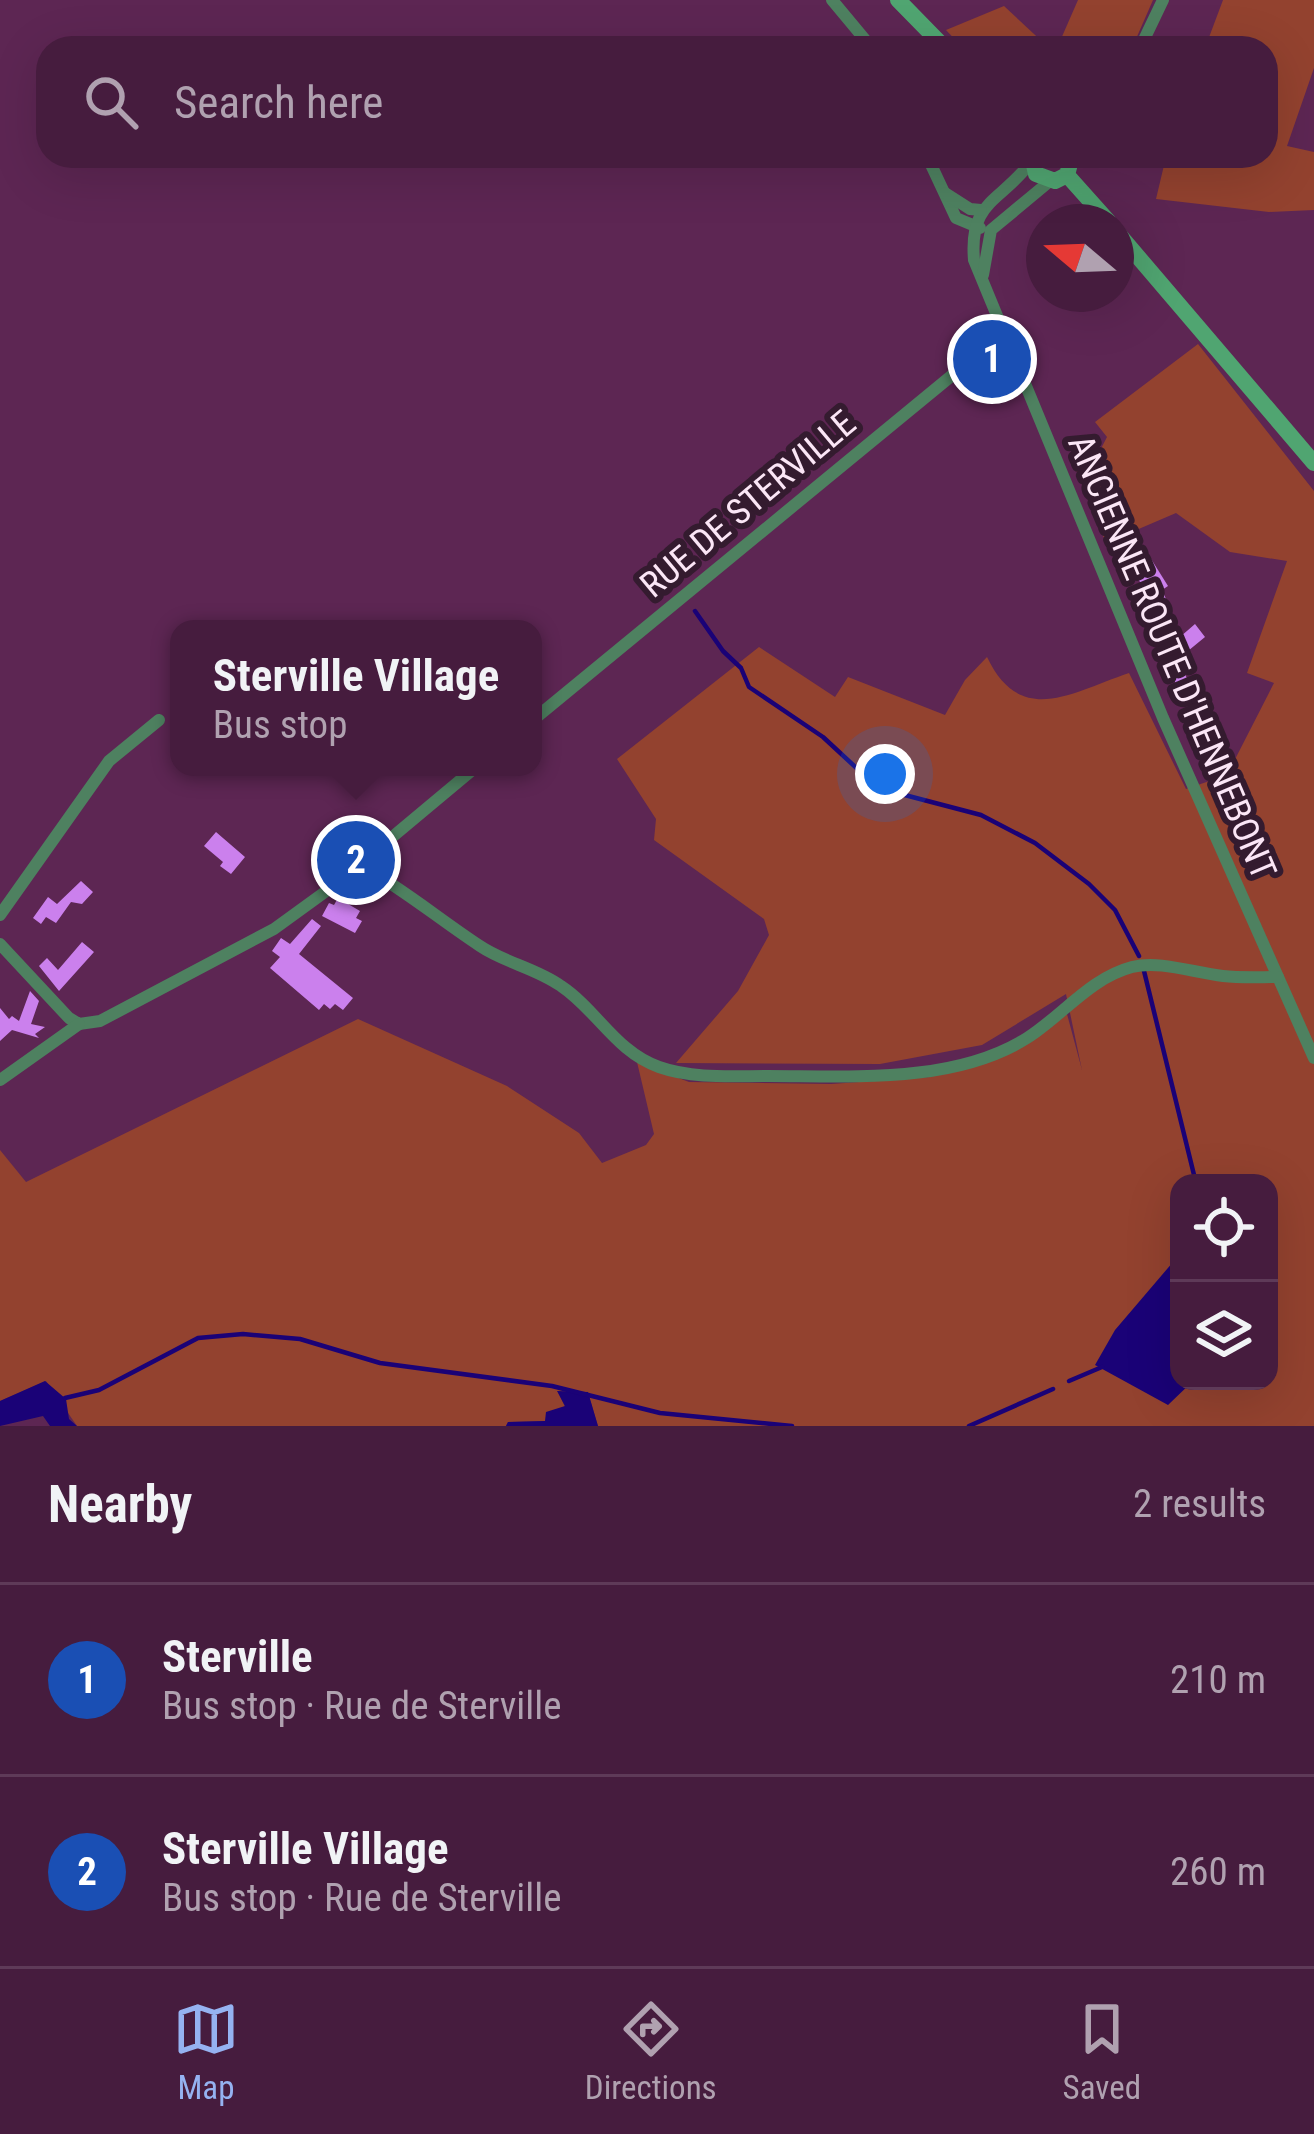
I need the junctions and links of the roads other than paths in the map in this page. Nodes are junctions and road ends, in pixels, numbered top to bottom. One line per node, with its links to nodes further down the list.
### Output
1 (832, 0): 4 (street)
2 (898, 0): 5 (main road)
3 (1163, 0): 6 (street)
4 (862, 36)
5 (933, 36)
6 (1146, 36)
7 (932, 168): 11 (street)
8 (1024, 168): 13 (street)
9 (1034, 168): 10 (main road)
10 (1063, 171): 12 (main road); 15 (street)
11 (944, 193): 13 (street); 14 (street)
12 (1092, 204)
13 (981, 210): 14 (street)
14 (974, 227): 15 (street); 17 (street, ANCIENNE ROUTE D'HENNEBONT)
15 (991, 230): 17 (street)
16 (1134, 252): 19 (main road)
17 (982, 277): 18 (street, ANCIENNE ROUTE D'HENNEBONT)
18 (1005, 338): 20 (street, RUE DE STERVILLE); 26 (street, ANCIENNE ROUTE D'HENNEBONT)
19 (1314, 463)
20 (542, 713)
21 (159, 720): 24 (street)
22 (465, 776): 23 (street)
23 (359, 864): 26 (street); 27 (street)
24 (0, 915)
25 (0, 944): 27 (street)
26 (1277, 977): 28 (street, ANCIENNE ROUTE D'HENNEBONT)
27 (79, 1024): 29 (street)
28 (1314, 1058)
29 (0, 1080)

